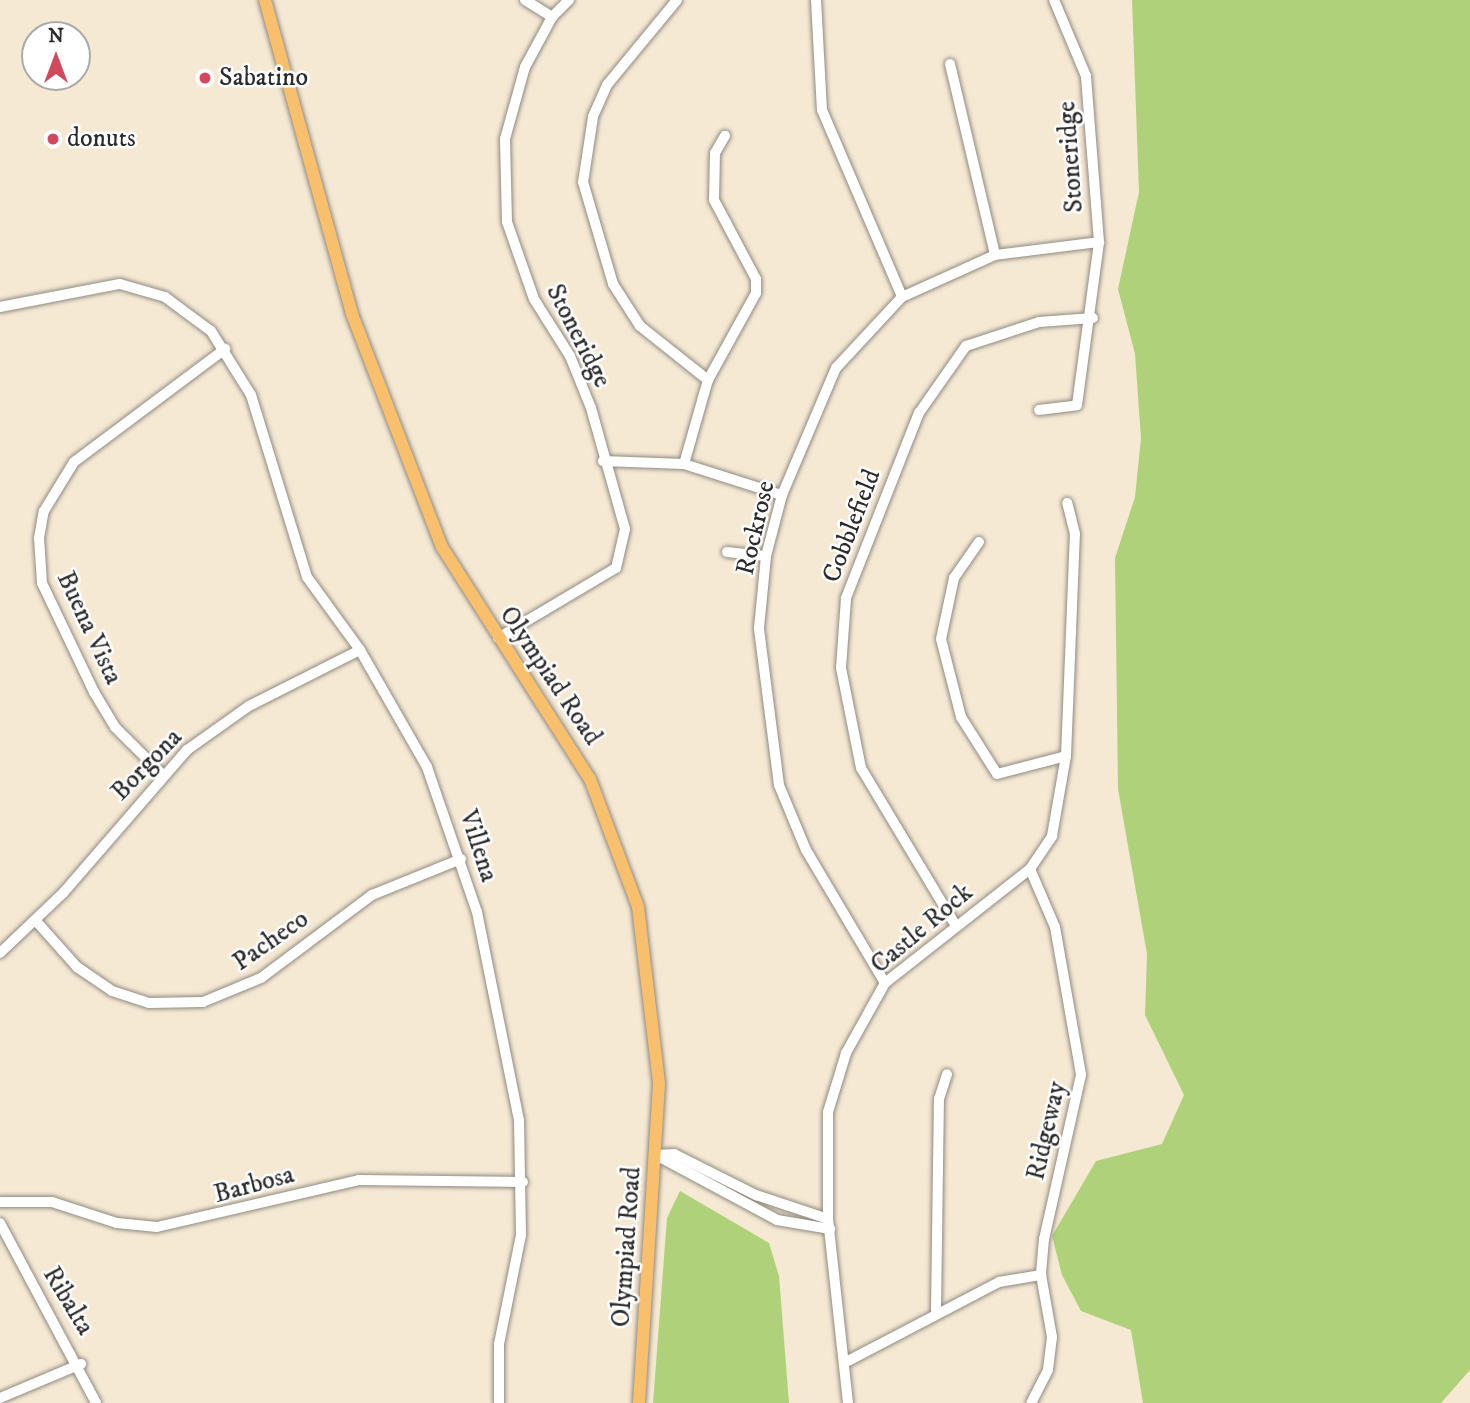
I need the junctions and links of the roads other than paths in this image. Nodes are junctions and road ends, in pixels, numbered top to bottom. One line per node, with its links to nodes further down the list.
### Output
1 (265, 0): 25 (main road, Olympiad Road)
2 (525, 0): 7 (street)
3 (569, 0): 7 (street, Stoneridge)
4 (677, 0): 16 (street)
5 (816, 0): 12 (street)
6 (1054, 0): 10 (street, Stoneridge)
7 (552, 17): 18 (street, Stoneridge)
8 (950, 64): 11 (street)
9 (726, 136): 16 (street)
10 (1099, 242): 11 (street, Rockrose); 14 (street, Stoneridge)
11 (995, 255): 12 (street, Rockrose)
12 (902, 297): 20 (street, Rockrose)
13 (0, 307): 15 (street, Villena)
14 (1093, 318): 17 (street, Stoneridge); 32 (street, Cobblefield)
15 (225, 349): 26 (street, Villena); 28 (street, Buena Vista)
16 (708, 380): 19 (street)
17 (1039, 410)
18 (603, 461): 19 (street); 25 (street, Stoneridge)
19 (684, 464): 20 (street)
20 (782, 495): 24 (street, Rockrose)
21 (1068, 503): 27 (street, Castle Rock)
22 (979, 542): 27 (street)
23 (727, 552): 24 (street)
24 (766, 556): 34 (street, Rockrose)
25 (498, 638): 36 (main road, Olympiad Road)
26 (360, 650): 28 (street, Borgona); 29 (street, Villena)
27 (1066, 756): 30 (street, Castle Rock)
28 (163, 775): 31 (street, Borgona)
29 (460, 859): 31 (street, Pacheco); 39 (street, Villena)
30 (1030, 869): 32 (street, Castle Rock); 45 (street, Ridgeway)
31 (37, 921): 33 (street, Borgona)
32 (956, 926): 34 (street, Castle Rock)
33 (0, 953)
34 (885, 983): 43 (street, Castle Rock)
35 (947, 1074): 46 (street)
36 (656, 1155): 37 (street); 38 (street); 52 (main road, Olympiad Road)
37 (699, 1164): 38 (street); 41 (street)
38 (695, 1176): 44 (street)
39 (523, 1182): 40 (street, Barbosa); 51 (street, Villena)
40 (0, 1202)
41 (798, 1209): 43 (street); 44 (street)
42 (0, 1223): 48 (street, Ribalta)
43 (829, 1224): 44 (street); 47 (street, Castle Rock)
44 (796, 1225)
45 (1041, 1275): 46 (street); 54 (street, Ridgeway)
46 (936, 1310): 47 (street)
47 (846, 1362): 53 (street, Castle Rock)
48 (80, 1364): 49 (street); 50 (street, Ribalta)
49 (0, 1398)
50 (96, 1403)
51 (499, 1403)
52 (639, 1403)
53 (848, 1403)
54 (1031, 1403)

